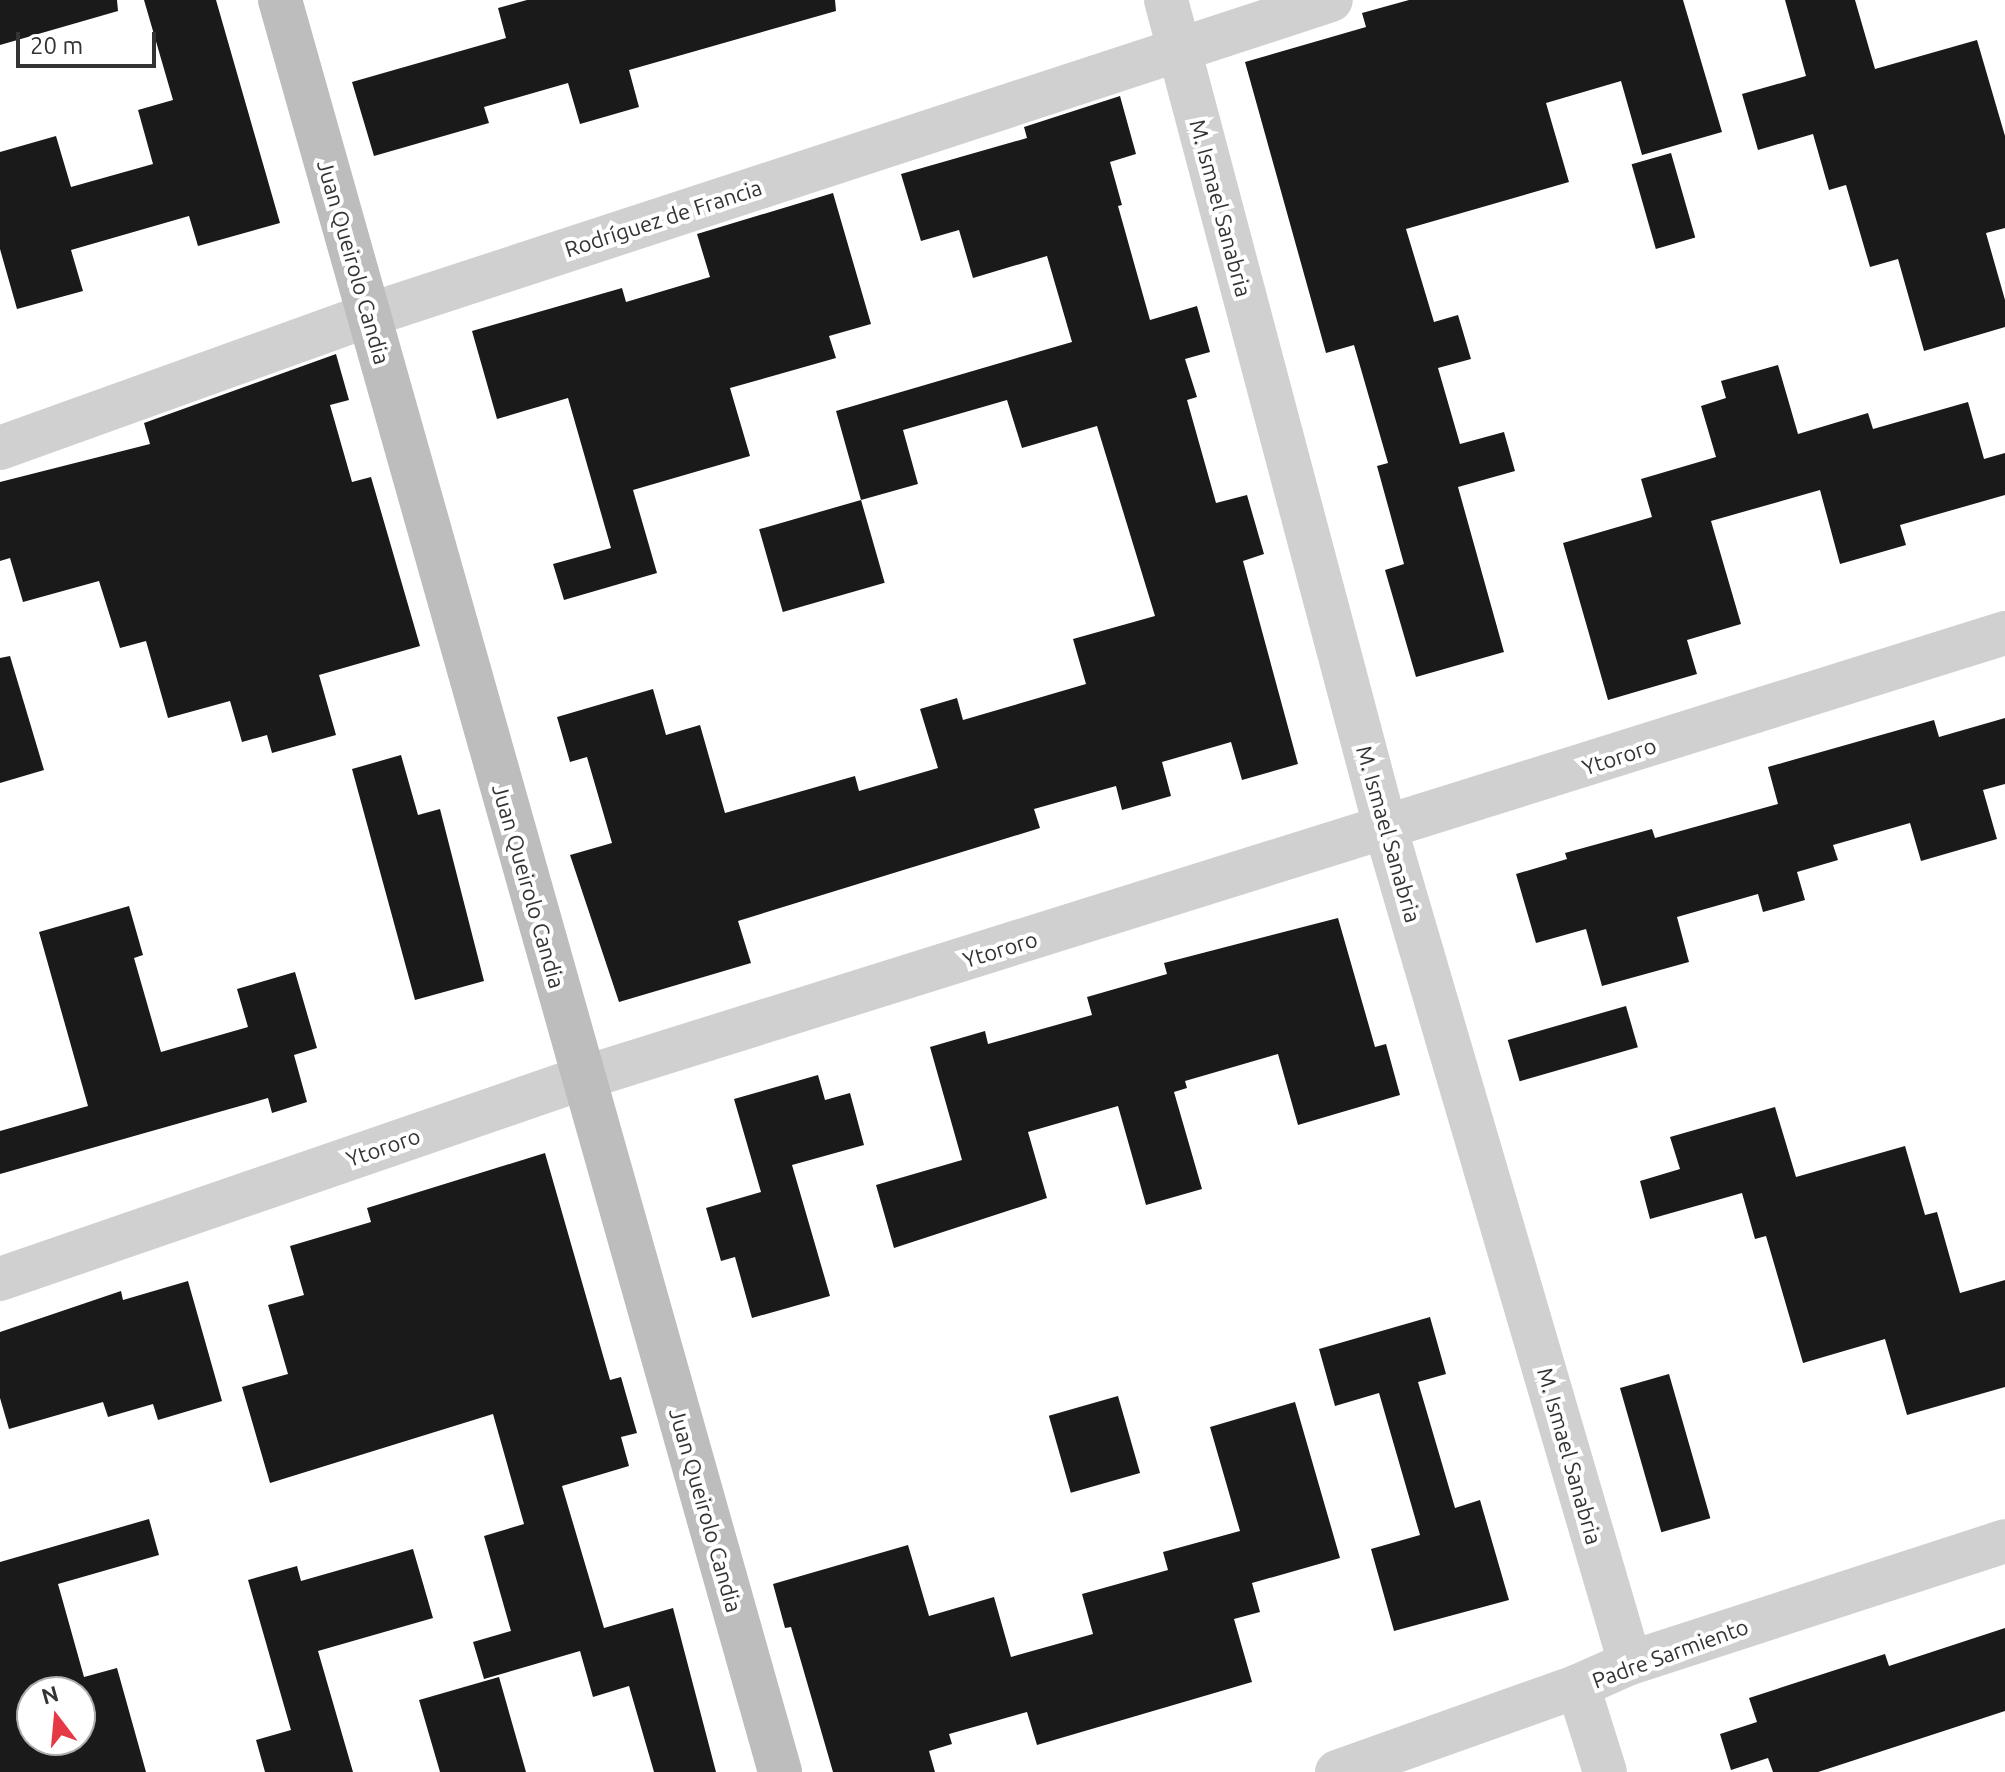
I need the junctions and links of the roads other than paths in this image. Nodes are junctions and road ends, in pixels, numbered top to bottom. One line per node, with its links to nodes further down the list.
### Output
1 (280, 0): 5 (street, Juan Queirolo Candia)
2 (1166, 0): 4 (street, M. Ismael Sanabria)
3 (1331, 0): 4 (street, Rodríguez de Francia)
4 (1179, 47): 5 (street, Rodríguez de Francia); 8 (street, M. Ismael Sanabria)
5 (369, 315): 6 (street, Rodríguez de Francia); 9 (street, Juan Queirolo Candia)
6 (0, 448)
7 (2005, 633): 8 (street, Ytororo)
8 (1386, 830): 9 (street, Ytororo); 12 (street, M. Ismael Sanabria)
9 (583, 1078): 10 (street, Ytororo); 14 (street, Juan Queirolo Candia)
10 (0, 1279)
11 (2005, 1541): 12 (street, Padre Sarmiento)
12 (1630, 1663): 13 (street, Padre Sarmiento)
13 (1578, 1686): 15 (street, Padre Sarmiento); 16 (street)
14 (780, 1772)
15 (1337, 1772)
16 (1605, 1772)

